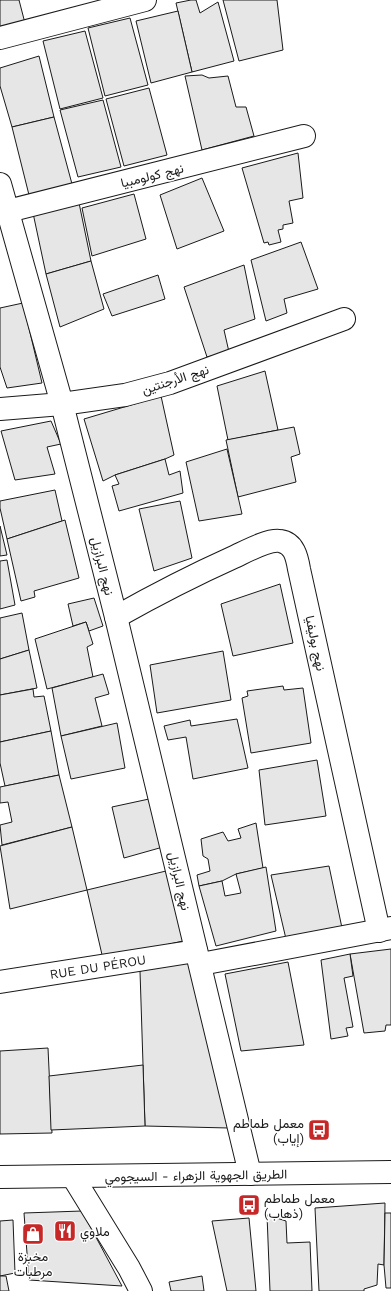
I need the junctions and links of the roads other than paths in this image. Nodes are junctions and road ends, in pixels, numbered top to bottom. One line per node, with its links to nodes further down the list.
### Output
1 (145, 0): 2 (street)
2 (0, 38)
3 (304, 136): 5 (street, نهج كولومبيا)
4 (0, 184): 5 (street, نهج البرازيل)
5 (4, 212): 7 (street, نهج البرازيل)
6 (344, 319): 7 (street, نهج الأرجنتين)
7 (62, 404): 8 (street, نهج الأرجنتين); 9 (street, نهج البرازيل)
8 (0, 409)
9 (116, 617): 10 (street, نهج بوليفيا); 11 (street, نهج البرازيل)
10 (385, 930): 11 (street, RUE DU PÉROU)
11 (199, 958): 12 (street, RUE DU PÉROU); 14 (street, نهج البرازيل)
12 (0, 982)
13 (391, 1172): 14 (street, الطريق الجهوية الزهراء - السيجومي)
14 (250, 1174): 16 (street, الطريق الجهوية الزهراء - السيجومي)
15 (0, 1177): 16 (street, الطريق الجهوية الزهراء - السيجومي)
16 (73, 1177): 17 (street)
17 (141, 1291)

